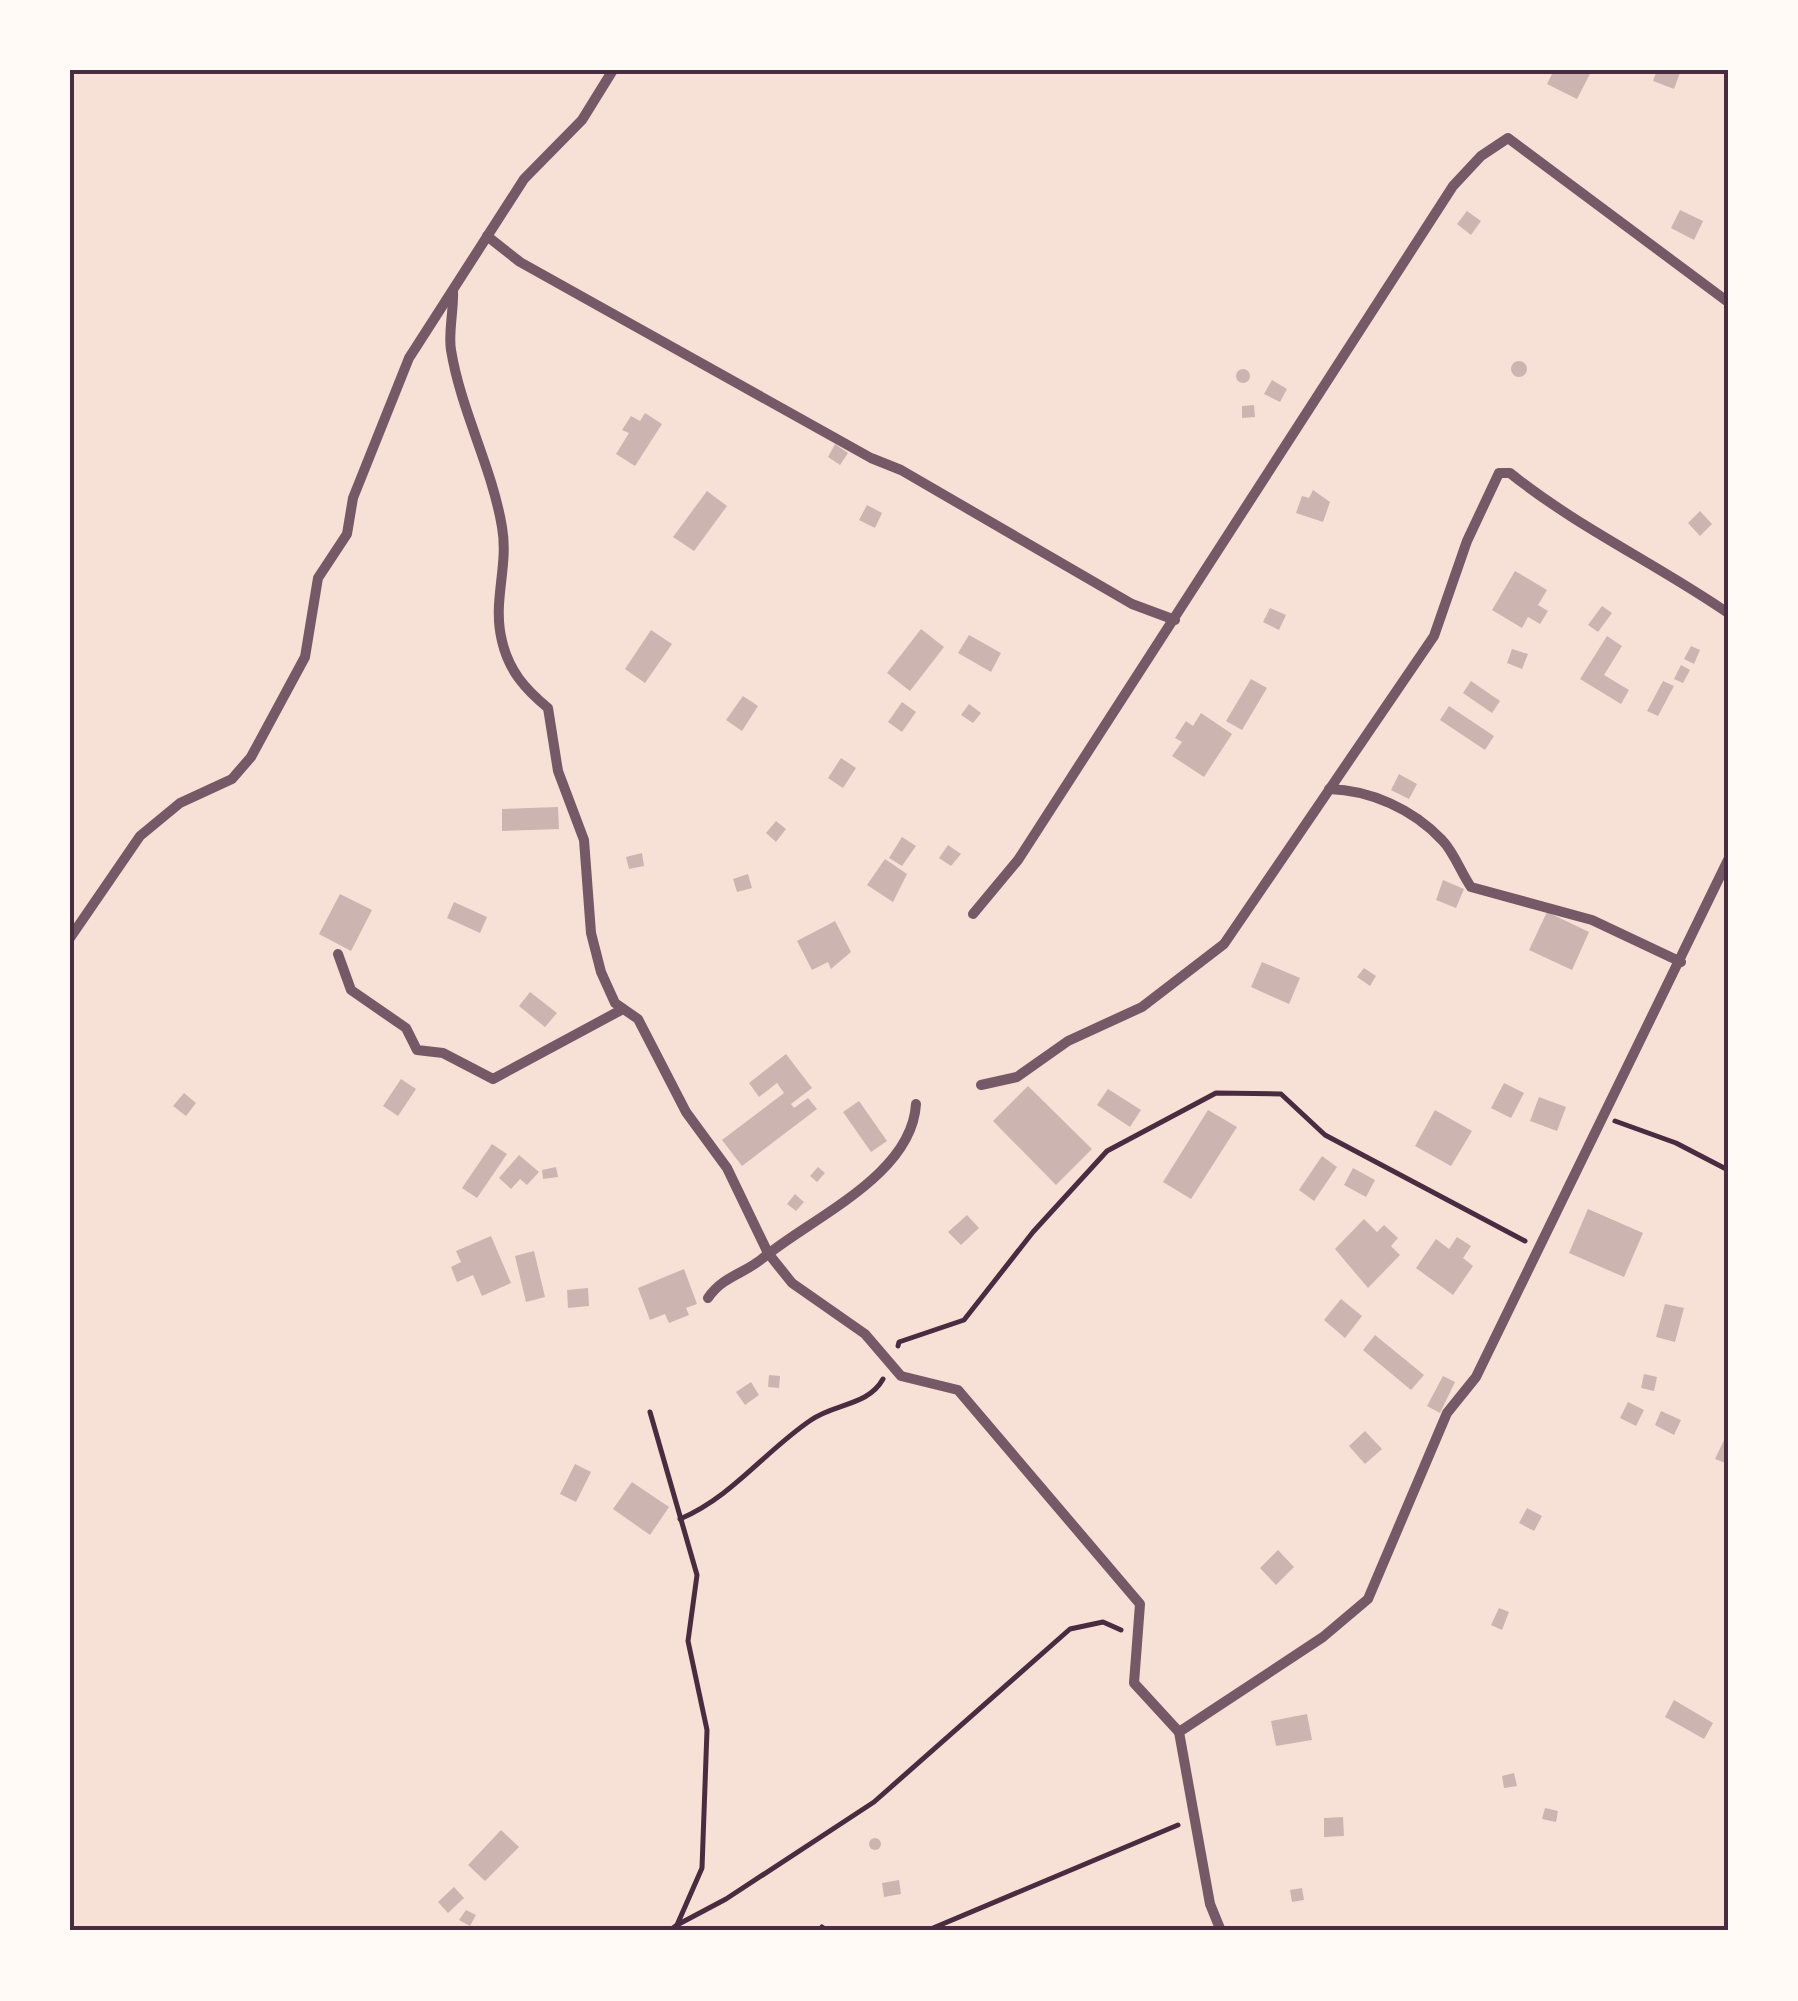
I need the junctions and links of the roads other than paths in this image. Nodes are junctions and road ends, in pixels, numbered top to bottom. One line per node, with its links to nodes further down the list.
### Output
1 (613, 70): 2 (street)
2 (487, 236): 3 (street); 6 (street)
3 (453, 290): 10 (street); 13 (street)
4 (1728, 302): 6 (street)
5 (1728, 612): 7 (street)
6 (1175, 620): 9 (street)
7 (1329, 790): 12 (street); 14 (street)
8 (1728, 860): 12 (street)
9 (973, 914)
10 (70, 938)
11 (338, 954): 13 (street)
12 (1681, 962): 18 (street)
13 (623, 1008): 16 (street)
14 (981, 1085)
15 (916, 1104): 16 (street)
16 (768, 1253): 17 (street); 18 (street)
17 (708, 1298)
18 (1179, 1732): 19 (street)
19 (1222, 1931)

